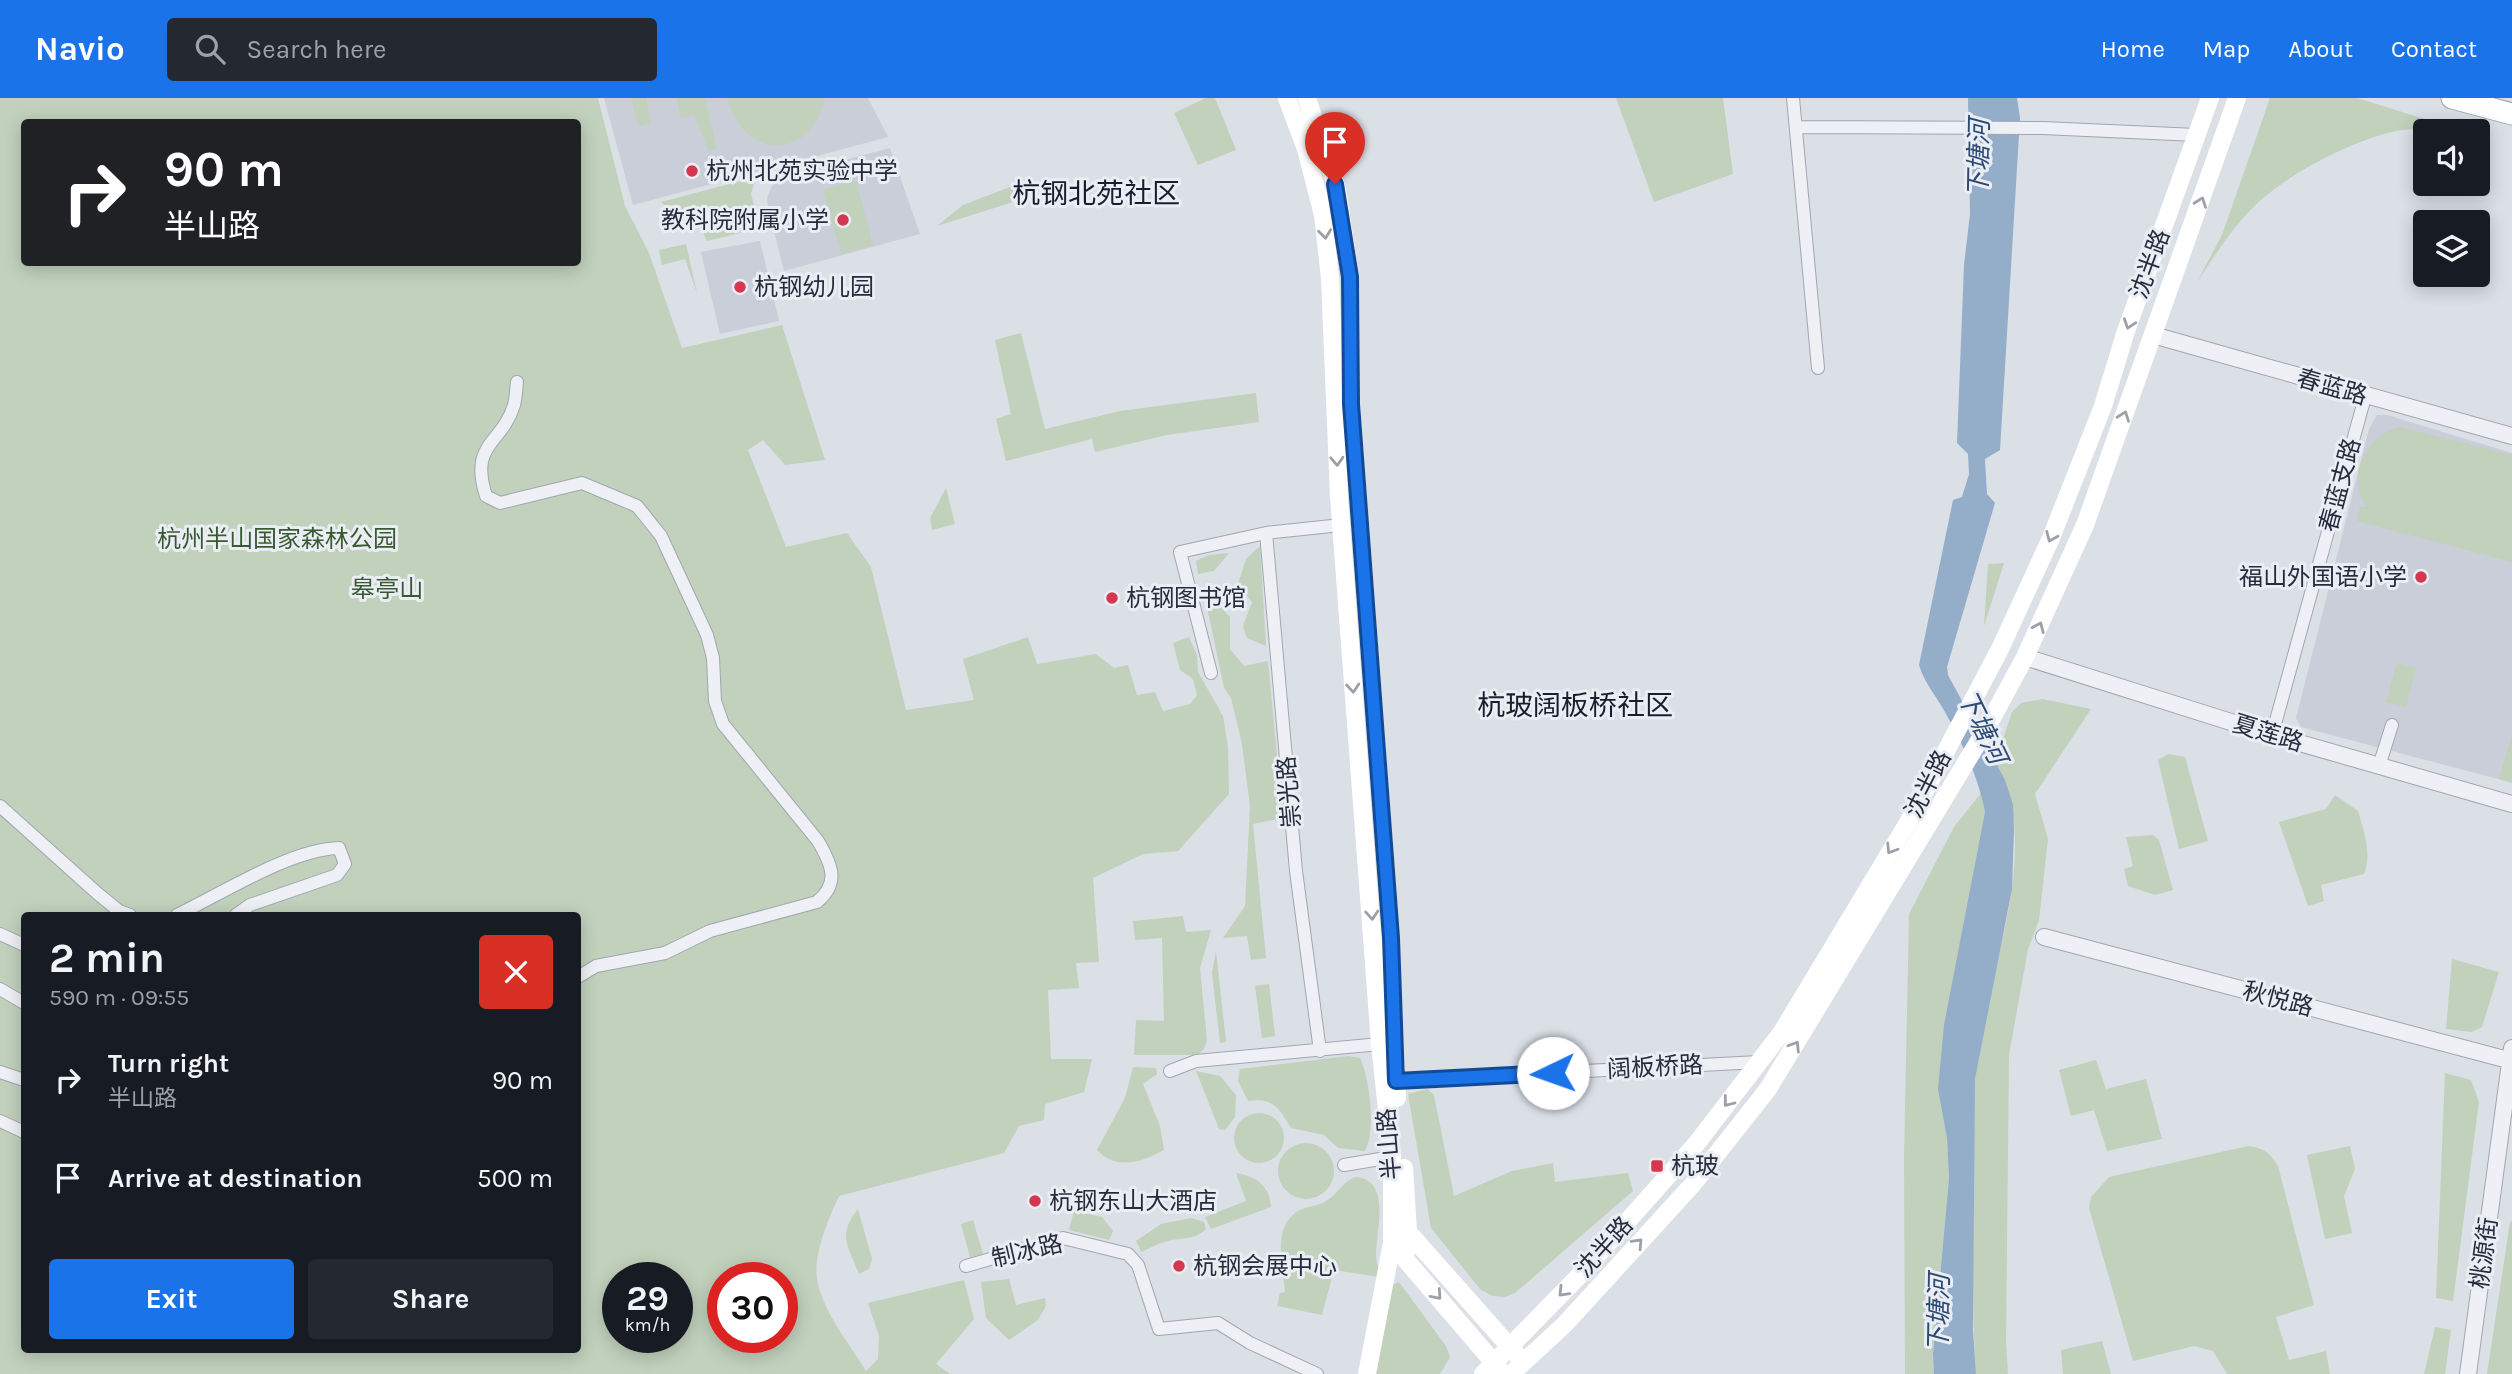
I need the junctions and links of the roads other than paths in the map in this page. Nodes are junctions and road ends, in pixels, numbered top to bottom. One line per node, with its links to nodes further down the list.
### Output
1 (1287, 98): 15 (main road, 半山路, one-way to 15)
2 (1307, 98): 40 (main road, 半山路)
3 (1793, 98): 8 (street)
4 (2210, 98): 9 (main road, 沈半路)
5 (2238, 98): 10 (main road, 沈半路, one-way to 5)
6 (2452, 98): 7 (main road)
7 (2512, 114)
8 (1796, 127): 9 (street); 11 (street)
9 (2196, 135): 36 (main road, 沈半路, one-way to 36)
10 (2153, 335): 13 (street, 春蓝路); 17 (main road, 沈半路, one-way to 10)
11 (1818, 368)
12 (517, 383): 30 (street)
13 (2365, 397): 14 (street, 春蓝路); 20 (street, 春蓝支路)
14 (2512, 436)
15 (1341, 525): 16 (street); 33 (main road, 半山路, one-way to 33)
16 (1266, 533): 18 (street); 34 (street, 崇光路)
17 (2025, 657): 20 (street, 夏莲路); 48 (main road, 沈半路, one-way to 17)
18 (1211, 673)
19 (2392, 725): 21 (street)
20 (2272, 735): 21 (street, 夏莲路)
21 (2379, 766): 22 (street, 夏莲路)
22 (2512, 804)
23 (0, 806): 24 (street)
24 (122, 912)
25 (183, 912): 26 (street)
26 (240, 912)
27 (0, 934): 29 (street)
28 (2043, 937): 35 (street, 秋悦路)
29 (21, 944)
30 (581, 975)
31 (0, 989): 32 (street)
32 (21, 1001)
33 (1380, 1044): 34 (street); 40 (main road, 半山路)
34 (1320, 1051): 37 (street)
35 (2511, 1056): 51 (street, 桃源街)
36 (1759, 1062): 40 (street, 阔板桥路); 47 (main road, 沈半路, one-way to 47)
37 (1170, 1071)
38 (0, 1072): 39 (street)
39 (21, 1079)
40 (1390, 1082): 43 (main road, 半山路); 45 (main road, 半山路)
41 (0, 1121): 42 (street)
42 (21, 1131)
43 (1392, 1157): 44 (street); 45 (main road, 半山路)
44 (1344, 1165)
45 (1398, 1236): 47 (main road); 48 (main road, one-way to 48); 50 (main road, 半山路)
46 (966, 1266): 49 (street, 制冰路)
47 (1510, 1347): 48 (main road)
48 (1507, 1370)
49 (1317, 1374)
50 (1367, 1374)
51 (2468, 1374)

